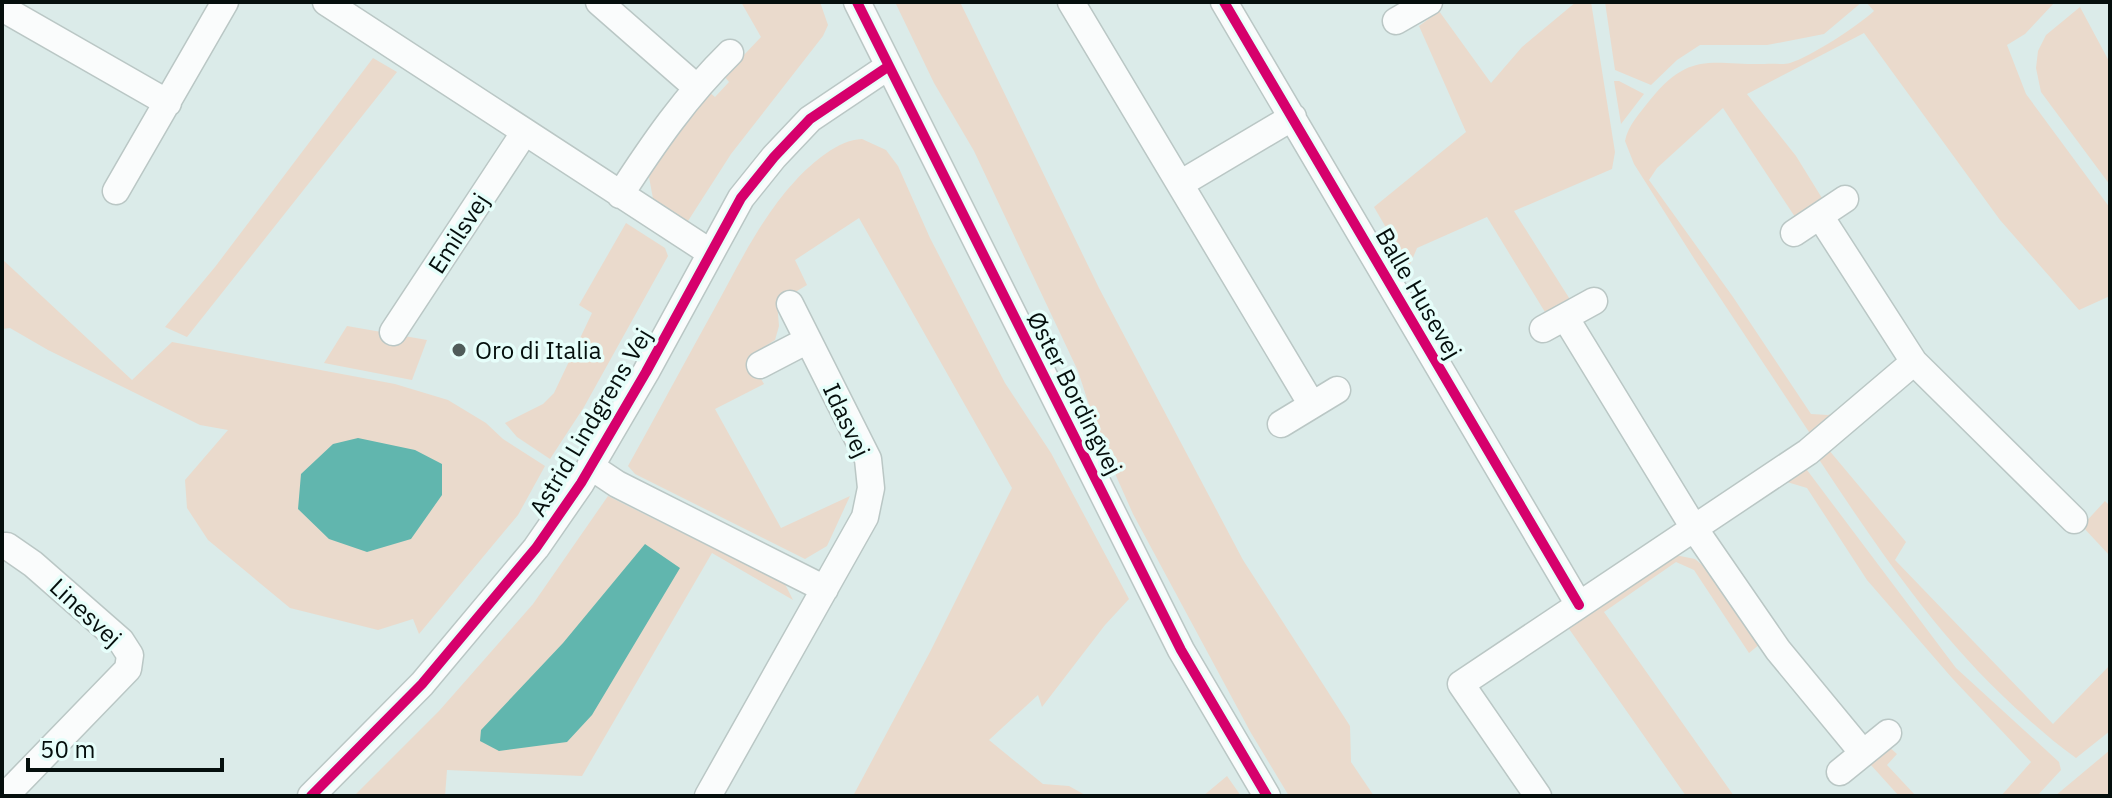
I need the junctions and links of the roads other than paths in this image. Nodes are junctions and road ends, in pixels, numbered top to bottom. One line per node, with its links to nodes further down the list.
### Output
1 (225, 2): 13 (street)
2 (326, 2): 15 (street)
3 (599, 2): 12 (street)
4 (857, 2): 11 (street, Øster Bordingvej)
5 (1071, 2): 16 (street)
6 (1224, 2): 14 (street, Balle Husevej)
7 (1424, 3): 9 (street)
8 (4, 14): 13 (street)
9 (1396, 21)
10 (730, 53): 12 (street)
11 (889, 66): 22 (street, Astrid Lindgrens Vej); 44 (street, Øster Bordingvej)
12 (696, 87): 18 (street)
13 (168, 103): 17 (street)
14 (1293, 117): 16 (street); 37 (street, Balle Husevej)
15 (524, 133): 18 (street); 25 (street, Emilsvej)
16 (1180, 184): 30 (street)
17 (116, 191)
18 (620, 195): 22 (street)
19 (1845, 199): 20 (street)
20 (1820, 216): 21 (street); 27 (street)
21 (1794, 233)
22 (711, 253): 32 (street, Astrid Lindgrens Vej)
23 (1594, 301): 34 (street)
24 (790, 304): 26 (street, Idasvej)
25 (393, 332)
26 (808, 340): 28 (street); 36 (street, Idasvej)
27 (1914, 362): 33 (street); 34 (street)
28 (760, 365)
29 (1337, 390): 30 (street)
30 (1312, 405): 31 (street)
31 (1281, 424)
32 (590, 466): 36 (street); 42 (street, Astrid Lindgrens Vej)
33 (2074, 520)
34 (1694, 528): 37 (street); 39 (street)
35 (2, 546): 41 (street, Linesvej)
36 (825, 589): 43 (street, Idasvej)
37 (1579, 605): 45 (street)
38 (1888, 733): 39 (street)
39 (1863, 753): 40 (street)
40 (1840, 772)
41 (5, 796)
42 (311, 796)
43 (708, 796)
44 (1267, 796)
45 (1538, 796)

